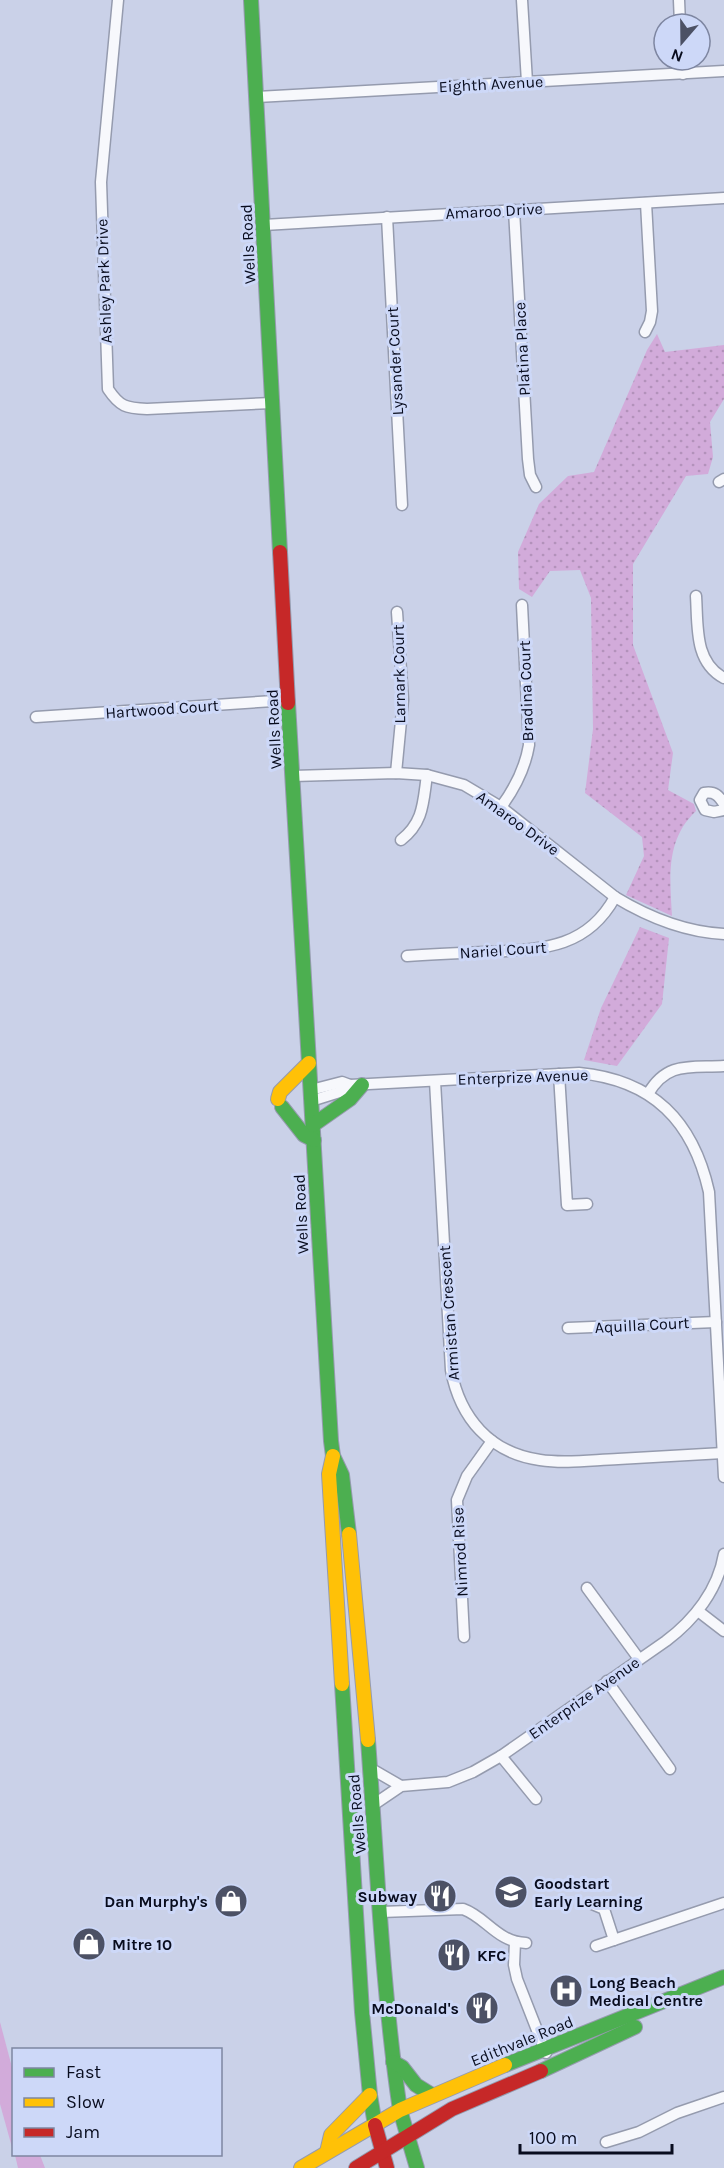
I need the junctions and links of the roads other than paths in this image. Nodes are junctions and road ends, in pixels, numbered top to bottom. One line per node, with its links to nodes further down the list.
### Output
1 (118, 0): 14 (street, Ashley Park Drive)
2 (251, 0): 7 (main road, Wells Road)
3 (522, 0): 6 (street)
4 (724, 71): 5 (street, Eighth Avenue)
5 (683, 74): 6 (street, Eighth Avenue)
6 (527, 82): 7 (street, Eighth Avenue)
7 (257, 97): 12 (main road, Wells Road)
8 (724, 198): 9 (street, Amaroo Drive)
9 (646, 203): 10 (street, Amaroo Drive); 13 (street)
10 (514, 210): 11 (street, Amaroo Drive); 15 (street, Platina Place)
11 (387, 218): 12 (street, Amaroo Drive); 16 (street, Lysander Court)
12 (264, 225): 14 (main road, Wells Road)
13 (645, 332)
14 (272, 403): 21 (main road, Wells Road)
15 (536, 487)
16 (402, 505)
17 (696, 596): 20 (street)
18 (522, 605): 27 (street, Bradina Court)
19 (397, 612): 23 (street, Larnark Court)
20 (724, 678)
21 (289, 700): 22 (street, Hartwood Court); 25 (main road, Wells Road)
22 (36, 717)
23 (396, 773): 24 (street, Amaroo Drive); 25 (street, Amaroo Drive)
24 (427, 775): 27 (street, Amaroo Drive); 29 (street)
25 (292, 776): 33 (main road, Wells Road)
26 (724, 804): 28 (street)
27 (501, 807): 30 (street, Amaroo Drive)
28 (724, 810)
29 (400, 840)
30 (615, 897): 31 (street, Amaroo Drive); 32 (street, Nariel Court)
31 (724, 934)
32 (407, 956)
33 (309, 1064): 39 (main road, Wells Road); 41 (main road)
34 (724, 1066): 38 (street)
35 (559, 1074): 36 (street, Enterprize Avenue); 38 (street, Enterprize Avenue); 42 (street)
36 (435, 1081): 37 (street, Enterprize Avenue); 45 (street, Armistan Crescent)
37 (356, 1085): 39 (street, Enterprize Avenue); 40 (main road)
38 (648, 1094): 43 (street, Enterprize Avenue)
39 (311, 1095): 40 (main road, Wells Road)
40 (313, 1125): 41 (main road, Wells Road)
41 (314, 1140): 47 (main road, Wells Road)
42 (587, 1204)
43 (716, 1322): 44 (street, Aquilla Court); 46 (street, Enterprize Avenue)
44 (568, 1328)
45 (492, 1442): 46 (street, Armistan Crescent); 53 (street, Nimrod Rise)
46 (723, 1453): 48 (street, Enterprize Avenue)
47 (333, 1456): 57 (main road, Wells Road); 72 (main road, Wells Road)
48 (724, 1477)
49 (724, 1554): 51 (street, Enterprize Avenue)
50 (587, 1588): 54 (street)
51 (698, 1611): 52 (street); 54 (street, Enterprize Avenue)
52 (724, 1631)
53 (464, 1637)
54 (639, 1659): 55 (street, Enterprize Avenue)
55 (607, 1681): 56 (street, Enterprize Avenue); 58 (street)
56 (501, 1755): 59 (street, Enterprize Avenue); 60 (street)
57 (370, 1768): 59 (street); 61 (main road, Wells Road)
58 (670, 1769)
59 (401, 1786): 61 (street, Enterprize Avenue)
60 (536, 1799)
61 (373, 1805): 64 (main road, Wells Road)
62 (724, 1903): 65 (street)
63 (592, 1904): 65 (street)
64 (381, 1912): 69 (street); 70 (main road, Wells Road)
65 (614, 1940): 66 (street)
66 (596, 1946)
67 (724, 1977): 69 (main road, Edithvale Road)
68 (724, 1990): 71 (main road, Edithvale Road)
69 (544, 2049): 71 (street); 73 (main road, Edithvale Road)
70 (393, 2062): 73 (main road); 75 (main road, Wells Road)
71 (552, 2066): 77 (main road, Edithvale Road)
72 (370, 2095): 76 (main road, Wells Road); 80 (main road)
73 (432, 2095): 75 (main road, Edithvale Road)
74 (724, 2097): 78 (street)
75 (400, 2110): 76 (main road, Edithvale Road); 77 (main road, Wells Road)
76 (375, 2125): 79 (main road, Wells Road); 80 (main road, Edithvale Road)
77 (407, 2135): 79 (main road, Edithvale Road); 84 (main road, Wells Road)
78 (606, 2142)
79 (382, 2151): 82 (main road, Edithvale Road); 83 (main road, Wells Road)
80 (327, 2152): 81 (main road, Edithvale Road)
81 (301, 2168)
82 (356, 2168)
83 (387, 2168)
84 (417, 2168)

